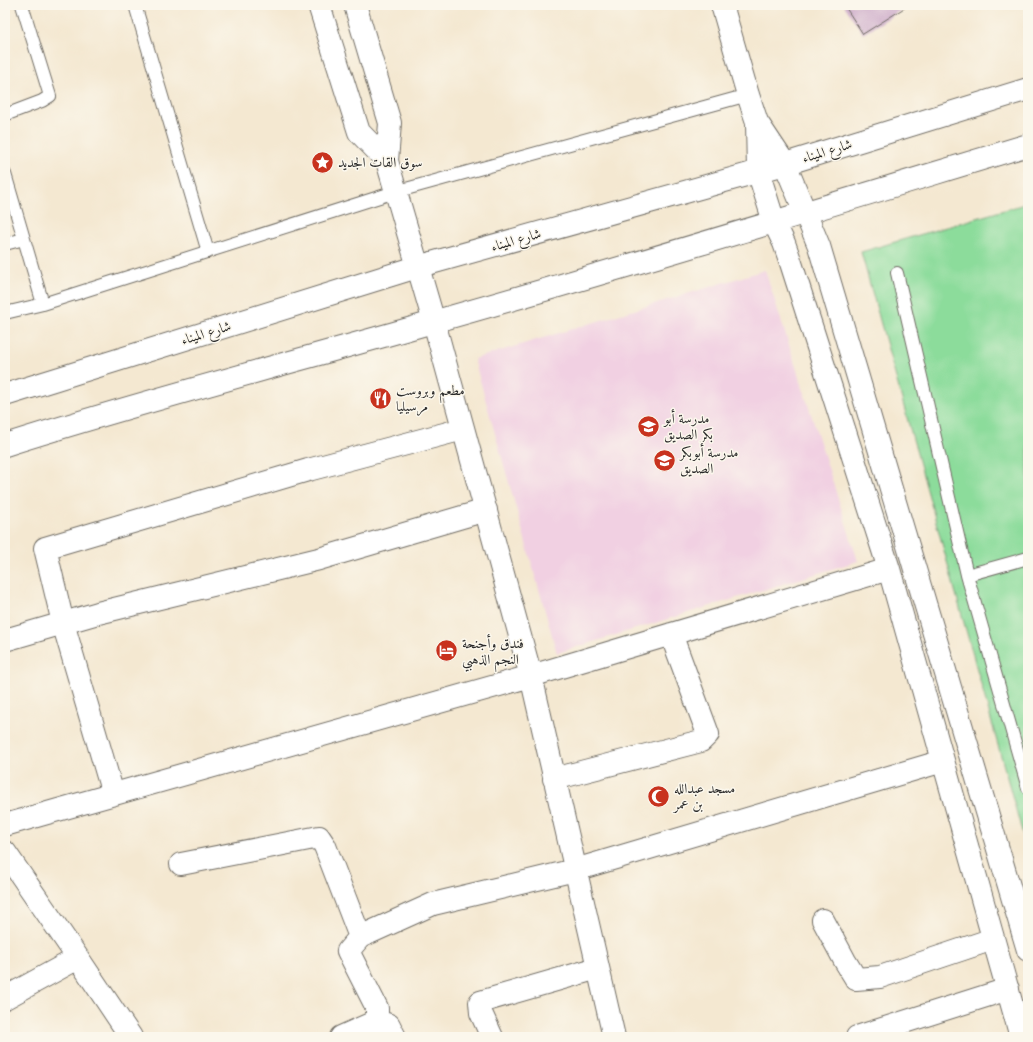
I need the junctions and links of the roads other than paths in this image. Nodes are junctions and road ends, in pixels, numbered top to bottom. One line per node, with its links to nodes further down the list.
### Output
1 (22, 5): 8 (lane)
2 (135, 5): 20 (lane)
3 (319, 5): 11 (main road)
4 (355, 5): 11 (main road)
5 (722, 5): 7 (main road)
6 (1028, 89): 12 (main road, شارع الميناء)
7 (748, 95): 9 (main road); 15 (lane)
8 (5, 115)
9 (757, 122): 12 (main road); 13 (main road)
10 (1028, 145): 16 (main road)
11 (387, 161): 15 (main road)
12 (785, 164): 13 (main road, شارع الميناء); 16 (main road)
13 (758, 171): 17 (main road); 21 (main road, شارع الميناء)
14 (5, 174): 18 (lane)
15 (395, 192): 20 (lane); 21 (main road)
16 (805, 212): 17 (main road); 48 (main road)
17 (774, 222): 25 (main road); 31 (main road)
18 (24, 239): 19 (lane); 23 (lane)
19 (5, 244)
20 (208, 252): 23 (lane)
21 (417, 267): 25 (main road); 26 (main road, شارع الميناء)
22 (897, 273): 32 (lane)
23 (44, 304): 24 (lane)
24 (5, 313)
25 (434, 322): 27 (main road); 28 (main road)
26 (5, 395)
27 (463, 429): 29 (main road); 33 (main road)
28 (5, 445)
29 (486, 510): 33 (main road); 36 (main road)
30 (1028, 558): 32 (lane)
31 (889, 569): 34 (main road); 37 (main road)
32 (967, 575): 39 (lane)
33 (63, 623): 35 (main road); 40 (main road)
34 (671, 634): 36 (main road); 38 (main road)
35 (5, 640)
36 (531, 676): 38 (main road); 40 (main road)
37 (943, 761): 44 (main road); 47 (main road)
38 (554, 779): 44 (main road)
39 (1028, 788)
40 (113, 794): 41 (main road)
41 (5, 825)
42 (5, 852): 49 (main road)
43 (181, 864): 46 (main road)
44 (575, 870): 46 (main road); 50 (main road)
45 (823, 920): 47 (main road)
46 (360, 937): 53 (main road)
47 (993, 939): 51 (main road)
48 (1028, 950)
49 (78, 958): 52 (main road); 54 (main road)
50 (598, 968): 57 (main road); 58 (main road)
51 (1008, 989): 59 (main road); 60 (main road)
52 (5, 998)
53 (377, 1021): 55 (main road); 56 (main road)
54 (131, 1037)
55 (341, 1037)
56 (395, 1037)
57 (492, 1037)
58 (614, 1037)
59 (857, 1037)
60 (1021, 1037)

